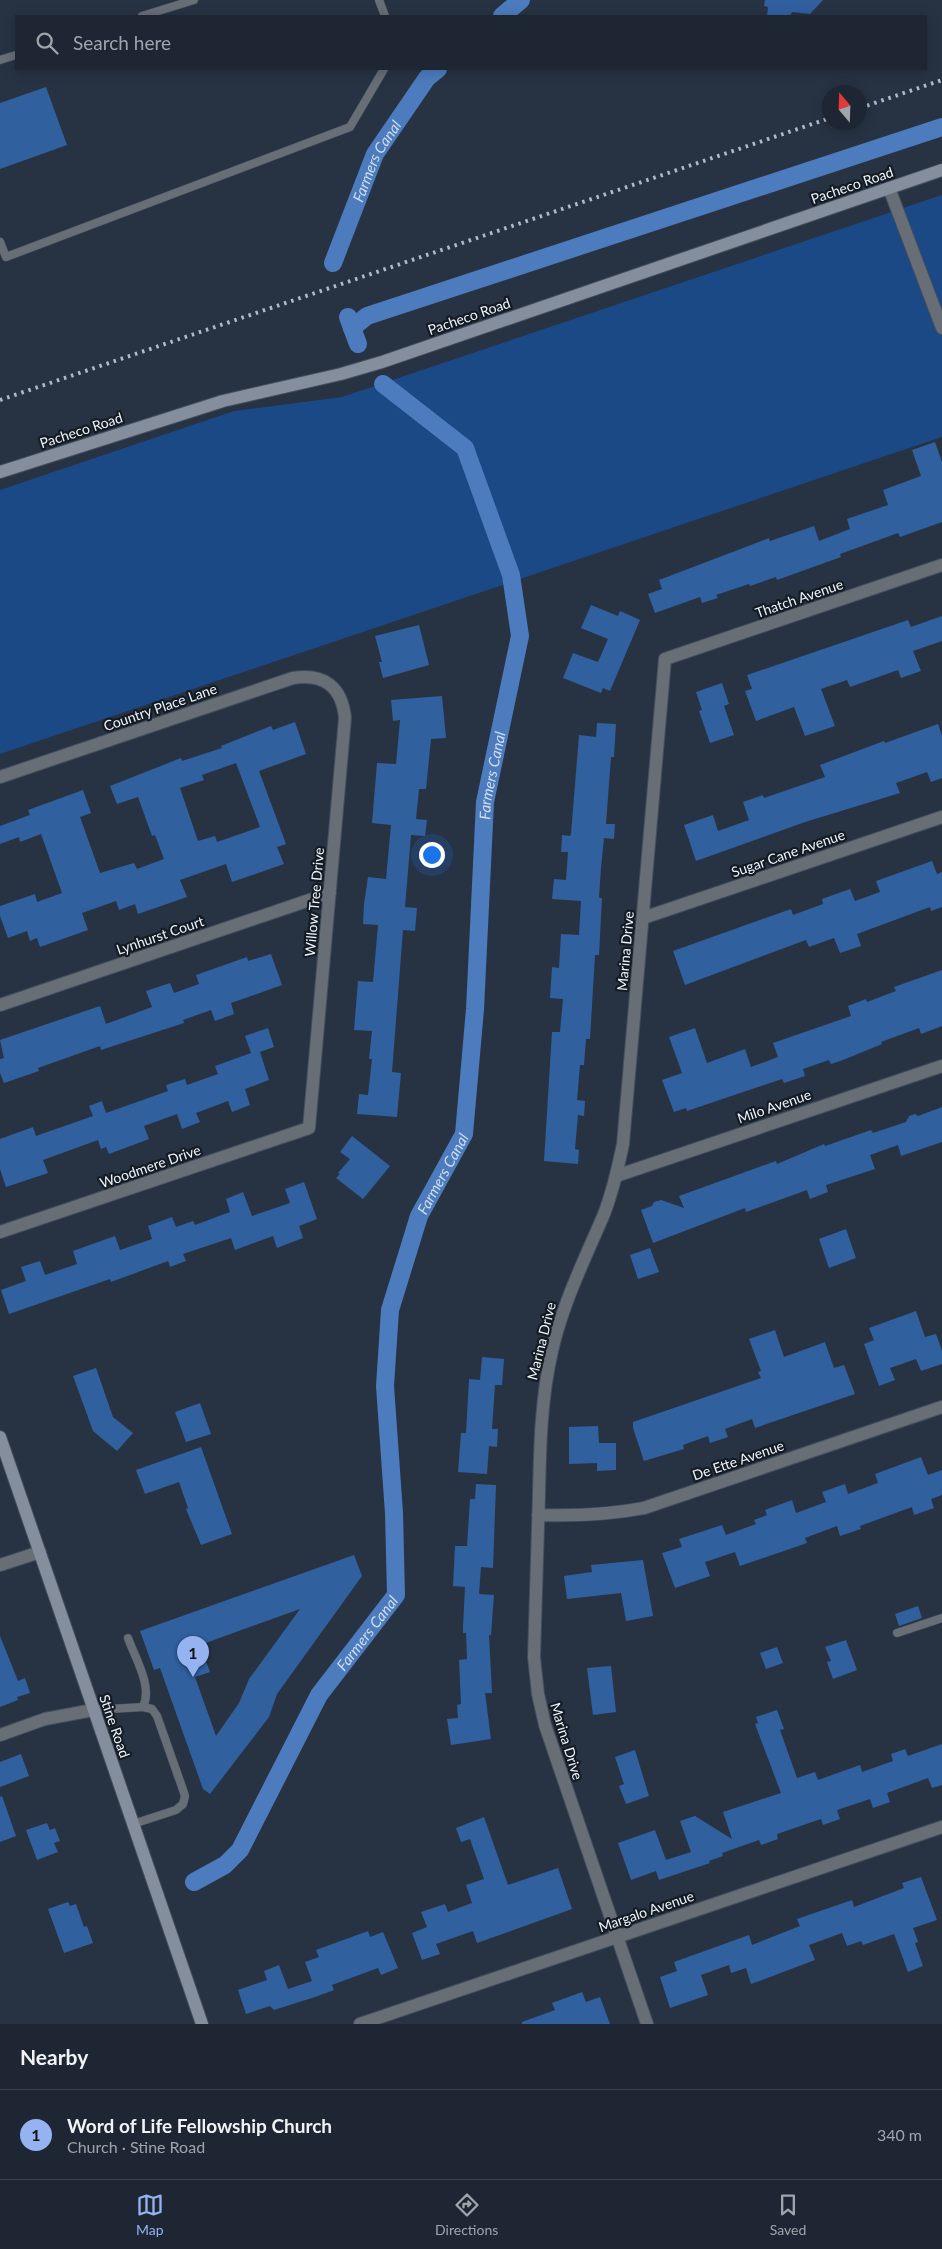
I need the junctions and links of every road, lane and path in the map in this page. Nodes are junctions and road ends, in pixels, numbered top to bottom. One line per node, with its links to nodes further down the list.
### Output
1 (194, 0): 3 (lane)
2 (379, 0): 4 (lane)
3 (145, 15)
4 (386, 15)
5 (15, 55): 6 (lane)
6 (0, 60)
7 (383, 70): 10 (lane)
8 (942, 170): 9 (street, Pacheco Road)
9 (889, 188): 11 (street); 12 (street, Pacheco Road)
10 (0, 242)
11 (942, 328)
12 (0, 472)
13 (942, 565): 14 (street, Thatch Avenue)
14 (665, 659): 19 (street, Marina Drive)
15 (330, 684): 16 (street, Country Place Lane); 18 (street, Willow Tree Drive)
16 (0, 777)
17 (942, 817): 19 (street, Sugar Cane Avenue)
18 (330, 893): 20 (street, Lynhurst Court); 22 (street, Willow Tree Drive)
19 (643, 918): 23 (street, Marina Drive)
20 (0, 1005)
21 (942, 1066): 23 (street, Milo Avenue)
22 (309, 1128): 24 (street, Woodmere Drive)
23 (616, 1176): 28 (street, Marina Drive)
24 (0, 1232)
25 (942, 1407): 28 (street, De Ette Avenue)
26 (0, 1437): 27 (street, Stine Road)
27 (4, 1461): 29 (street, Stine Road)
28 (538, 1514): 39 (street, Marina Drive)
29 (40, 1552): 30 (street); 35 (street, Stine Road)
30 (0, 1566)
31 (942, 1618): 32 (lane)
32 (897, 1633)
33 (128, 1638): 34 (lane)
34 (143, 1707): 35 (lane); 37 (lane)
35 (93, 1710): 36 (street); 37 (street, Stine Road)
36 (0, 1734)
37 (133, 1824): 40 (street, Stine Road)
38 (942, 1827): 39 (street, Margalo Avenue)
39 (617, 1937): 41 (street, Margalo Avenue); 42 (street, Marina Drive)
40 (202, 2024)
41 (360, 2024)
42 (647, 2024)

